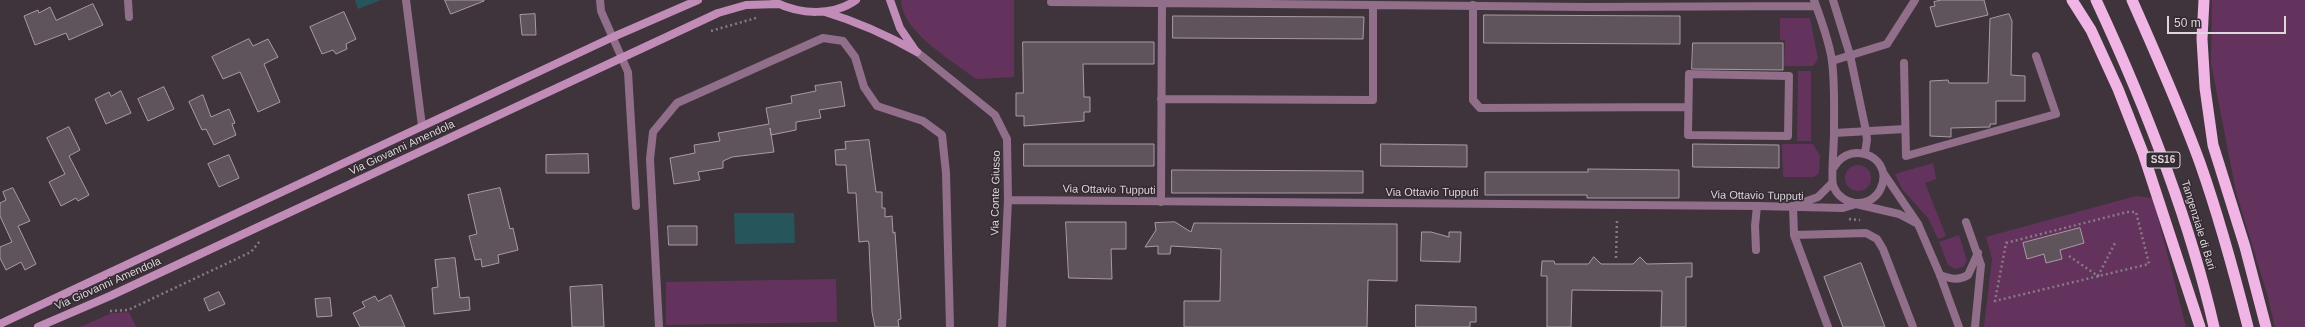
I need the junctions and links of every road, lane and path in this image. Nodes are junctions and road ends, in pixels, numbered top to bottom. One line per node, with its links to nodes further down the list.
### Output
1 (128, 0): 24 (street)
2 (406, 0): 35 (street)
3 (600, 0): 26 (street)
4 (698, 0): 26 (main road, Via Giovanni Amendola)
5 (771, 0): 18 (main road, Via Giovanni Amendola)
6 (856, 0): 22 (main road, Via Giovanni Amendola)
7 (890, 0): 27 (main road)
8 (1833, 0): 28 (street)
9 (1915, 0): 28 (street)
10 (2072, 0): 71 (highway)
11 (2096, 0): 72 (highway, Tangenziale di Bari / SS16)
12 (2132, 0): 73 (highway, Tangenziale di Bari / SS16)
13 (2204, 0): 74 (highway)
14 (1247, 1): 16 (street); 20 (street)
15 (1051, 2): 16 (street)
16 (1162, 2): 33 (street)
17 (1815, 3): 19 (street); 31 (street)
18 (779, 4): 22 (main road, Via Giovanni Amendola); 30 (main road, Via Giovanni Amendola)
19 (1588, 4): 21 (street)
20 (1374, 5): 21 (street); 33 (street)
21 (1473, 5): 34 (street)
22 (825, 12): 27 (main road)
23 (762, 16): 25 (path)
24 (130, 17)
25 (709, 32)
26 (613, 37): 30 (street); 35 (main road, Via Giovanni Amendola)
27 (917, 52): 43 (street, Via Conte Giusso)
28 (1850, 56): 31 (street); 37 (street)
29 (2036, 56): 36 (street)
30 (622, 58): 46 (street); 63 (main road, Via Giovanni Amendola)
31 (1832, 61): 38 (street)
32 (1904, 63): 36 (street)
33 (1161, 99): 44 (street)
34 (1688, 108): 34 (street)
35 (422, 126): 62 (main road, Via Giovanni Amendola)
36 (1905, 129): 37 (street)
37 (1866, 131): 38 (street); 39 (street)
38 (1834, 133): 40 (street)
39 (1865, 153): 40 (street); 41 (street)
40 (1834, 167): 42 (street)
41 (1883, 173): 45 (street); 51 (street)
42 (1832, 183): 45 (street); 48 (street)
43 (1008, 200): 44 (street, Via Ottavio Tupputi); 66 (street, Via Conte Giusso)
44 (1161, 202): 47 (street, Via Ottavio Tupputi)
45 (1856, 204): 48 (street, Via Ottavio Tupputi); 51 (street)
46 (636, 206)
47 (1757, 206): 48 (street, Via Ottavio Tupputi); 55 (street)
48 (1793, 206): 52 (street)
49 (1617, 220): 58 (path)
50 (1966, 222): 56 (street)
51 (1918, 224): 59 (street)
52 (1794, 234): 67 (street); 68 (street)
53 (265, 238): 61 (path)
54 (2116, 241): 60 (path)
55 (1756, 250)
56 (1978, 252): 59 (street); 70 (street)
57 (2069, 256): 60 (path)
58 (1616, 258)
59 (1940, 275): 69 (street)
60 (2098, 276): 60 (path)
61 (106, 312)
62 (0, 324)
63 (38, 327)
64 (659, 327): 65 (street)
65 (950, 327)
66 (1002, 327)
67 (1828, 327)
68 (1912, 327)
69 (1959, 327)
70 (1975, 327)
71 (2200, 327)
72 (2214, 327)
73 (2248, 327)
74 (2266, 327)

